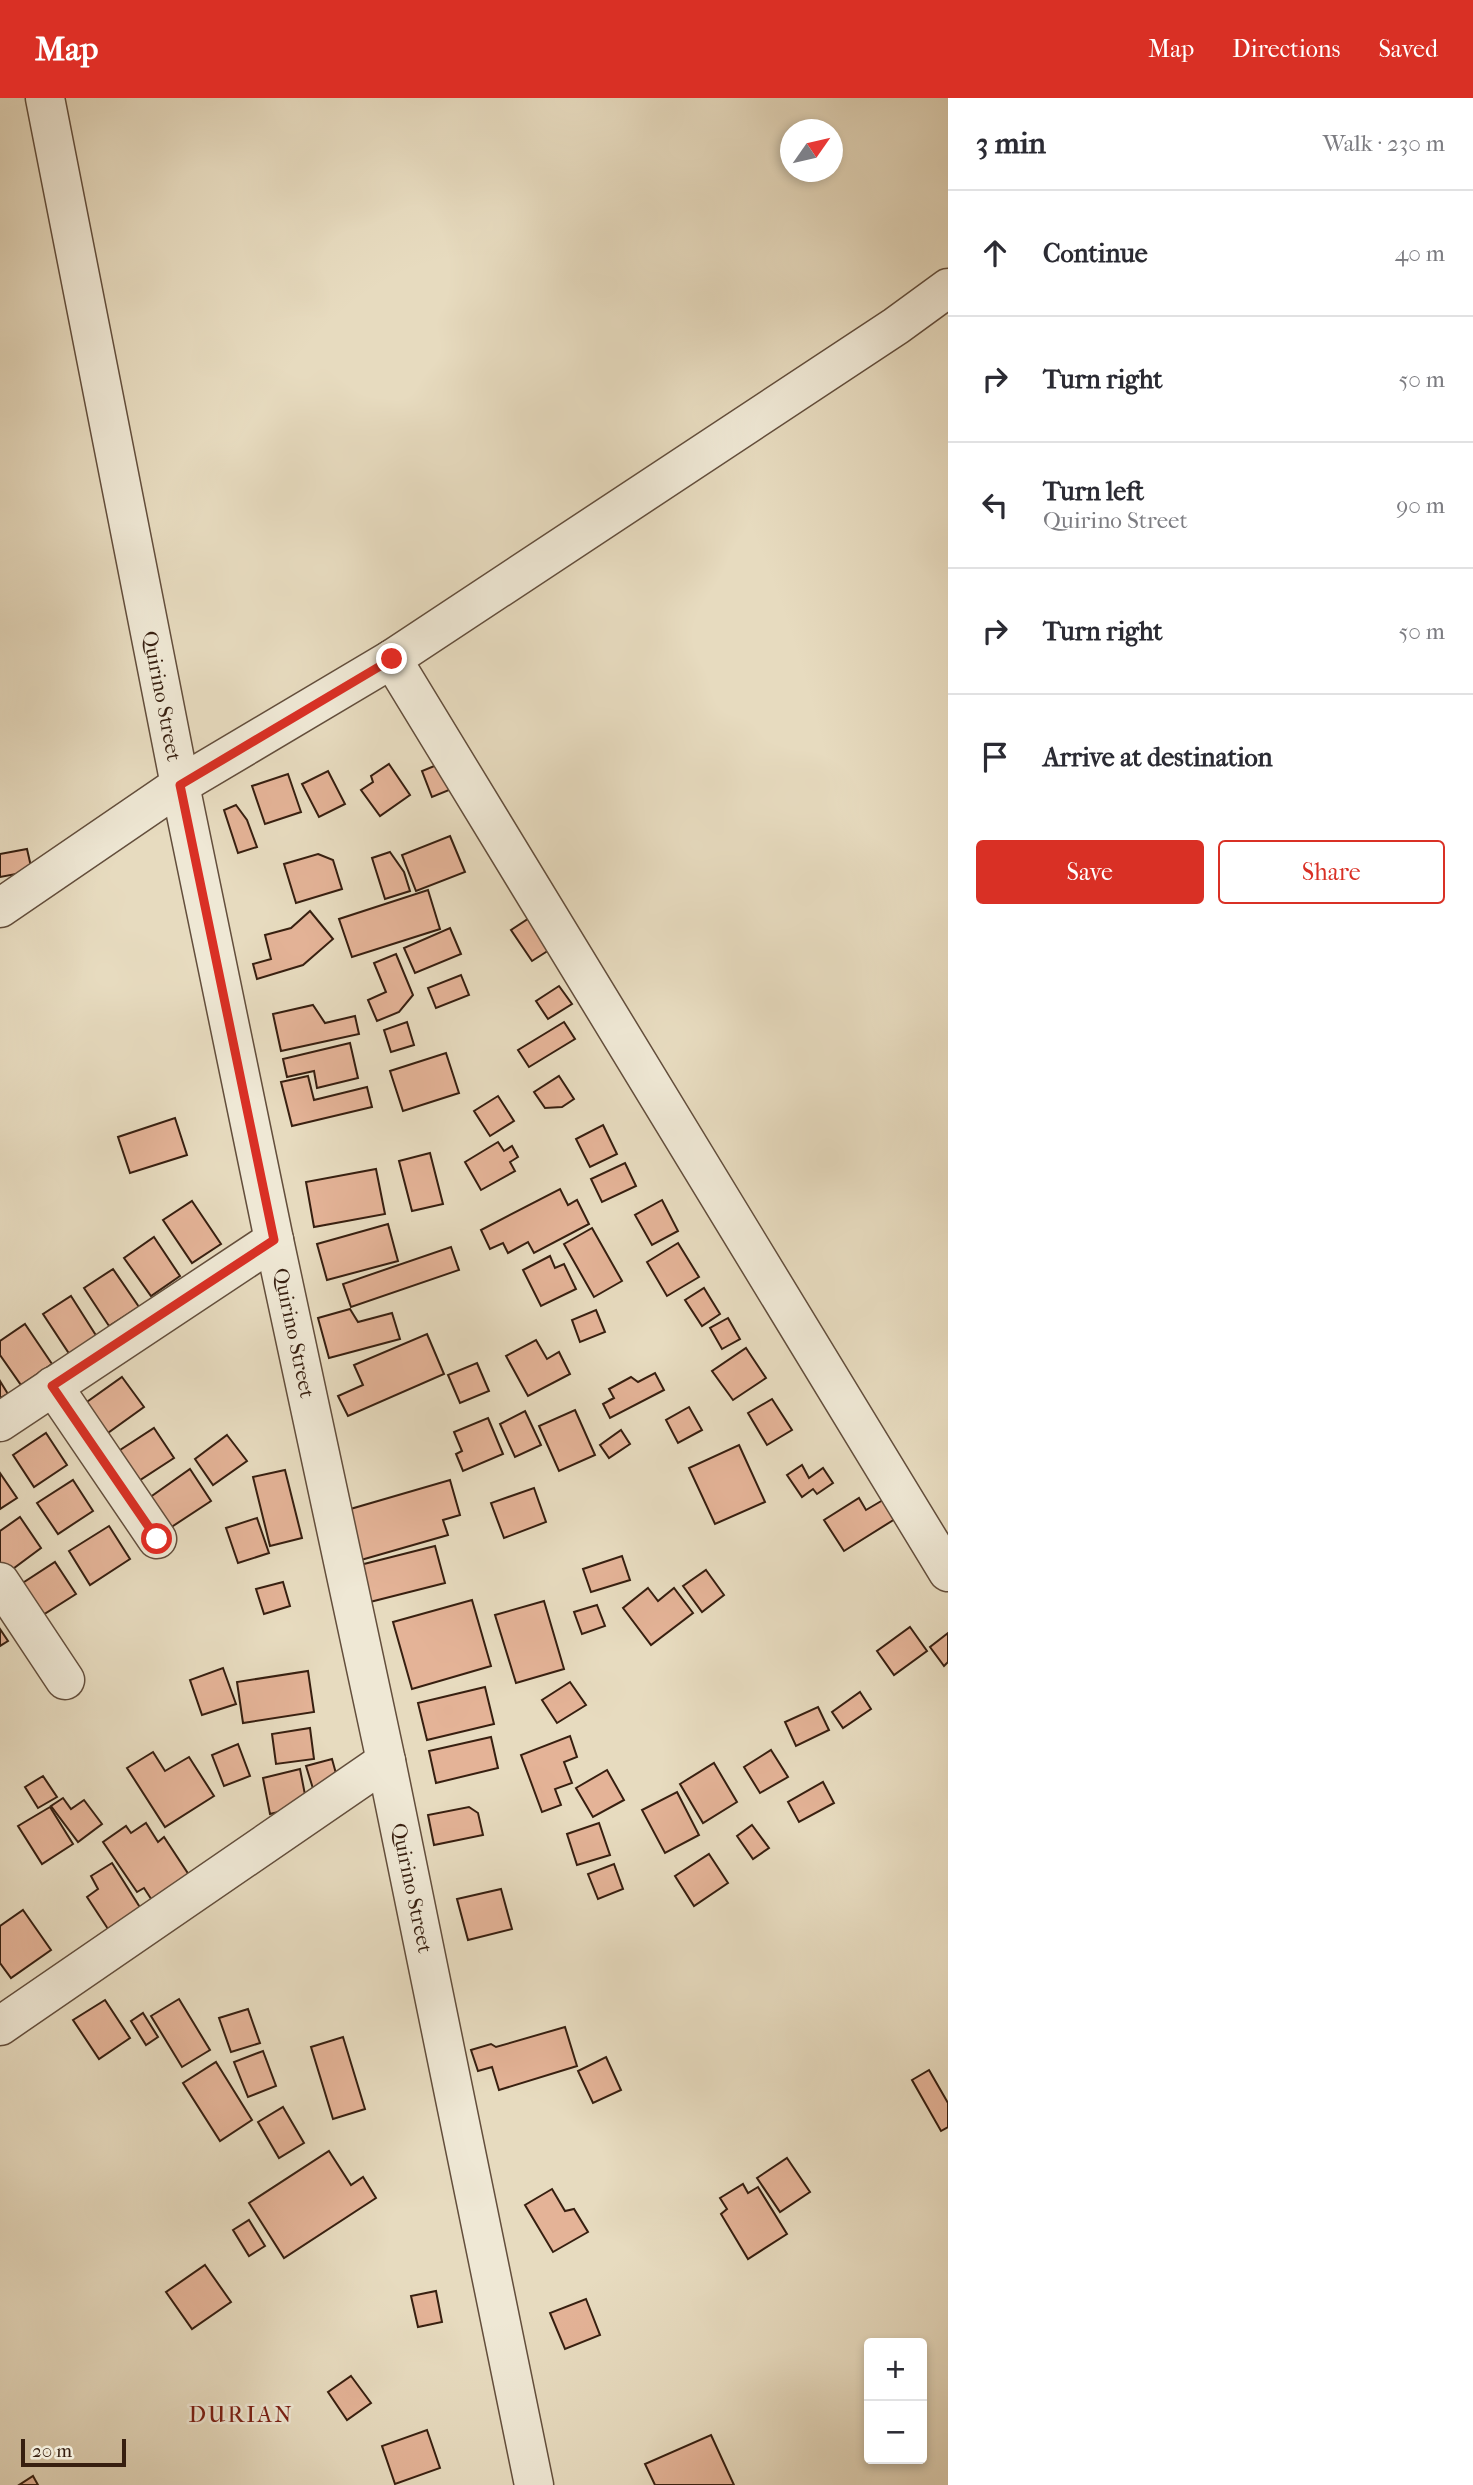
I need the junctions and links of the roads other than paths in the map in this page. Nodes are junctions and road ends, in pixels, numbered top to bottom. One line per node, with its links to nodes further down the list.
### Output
1 (45, 98): 4 (street, Quirino Street)
2 (948, 288): 3 (street)
3 (392, 659): 4 (street); 10 (street)
4 (180, 785): 5 (street); 6 (street, Quirino Street)
5 (0, 908)
6 (274, 1240): 7 (street); 13 (street, Quirino Street)
7 (52, 1386): 8 (street); 9 (street)
8 (0, 1422)
9 (157, 1539)
10 (948, 1572)
11 (0, 1582): 12 (street)
12 (65, 1679)
13 (386, 1761): 14 (street); 15 (street, Quirino Street)
14 (0, 2026)
15 (534, 2485)

